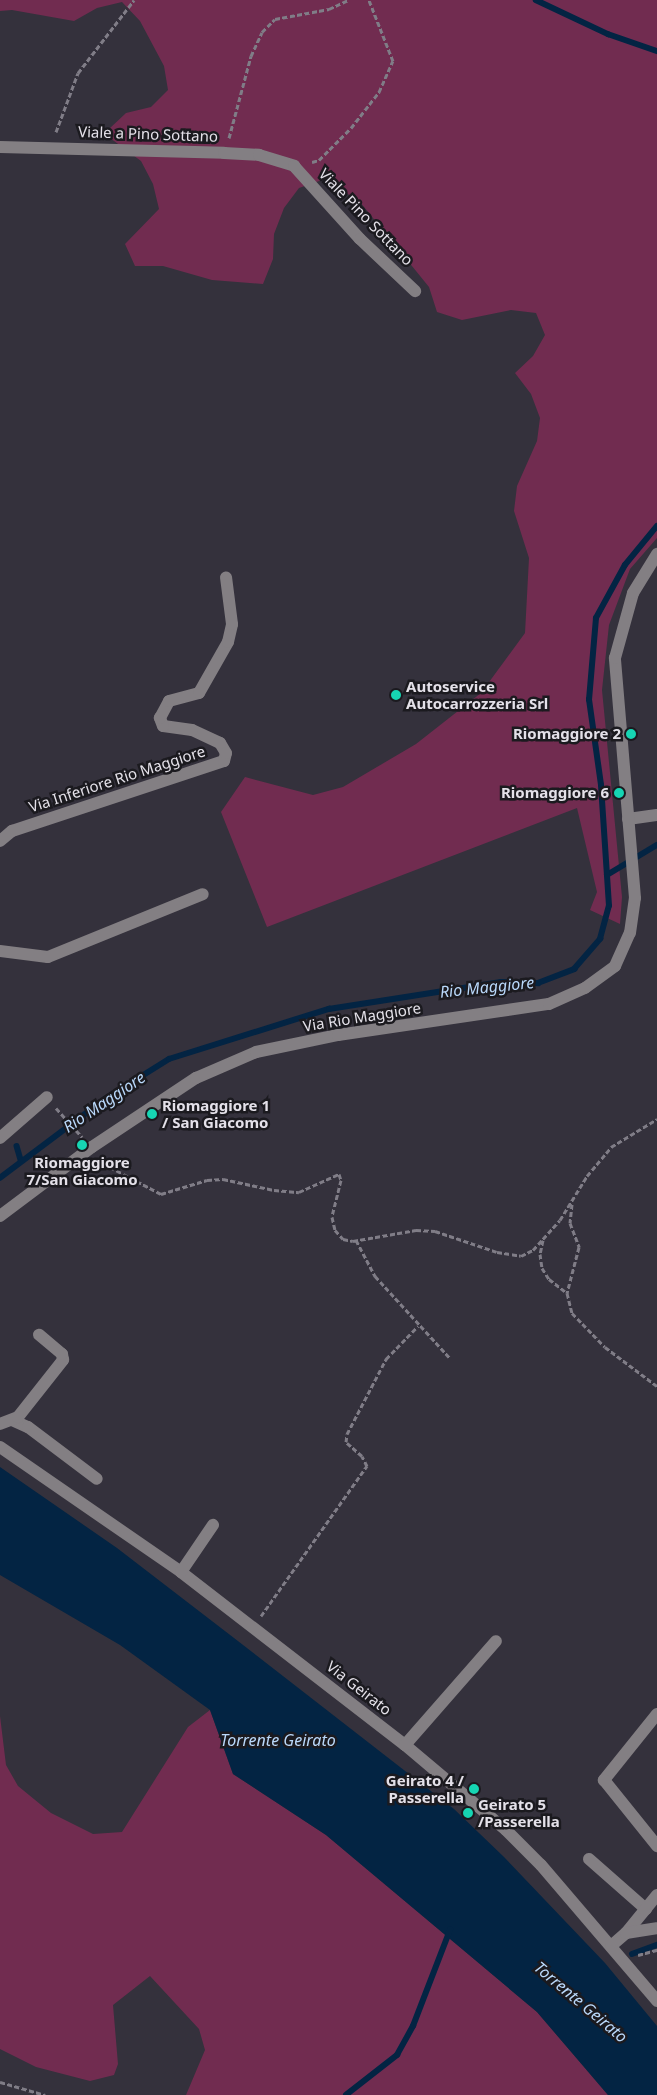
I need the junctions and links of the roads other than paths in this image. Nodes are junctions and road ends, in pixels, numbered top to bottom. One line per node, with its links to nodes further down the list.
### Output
1 (0, 147): 2 (street, Viale a Pino Sottano)
2 (294, 166): 3 (street, Viale Pino Sottano)
3 (415, 290)
4 (657, 554): 7 (street, Via Rio Maggiore)
5 (226, 577): 8 (street, Via Inferiore Rio Maggiore)
6 (657, 815): 7 (street)
7 (628, 819): 13 (street, Via Rio Maggiore)
8 (0, 841)
9 (203, 894): 10 (street)
10 (0, 951)
11 (47, 1097): 12 (street)
12 (0, 1138)
13 (0, 1216)
14 (39, 1334): 15 (street)
15 (6, 1422): 17 (street)
16 (0, 1447): 19 (street, Via Geirato)
17 (97, 1479)
18 (213, 1525): 19 (street)
19 (181, 1572): 22 (street, Via Geirato)
20 (496, 1642): 22 (street)
21 (657, 1714): 23 (street)
22 (405, 1745): 29 (street, Via Geirato)
23 (657, 1846)
24 (589, 1859): 26 (street)
25 (657, 1895): 26 (street)
26 (646, 1909): 28 (street)
27 (657, 1928): 28 (street)
28 (626, 1933): 29 (street)
29 (611, 1946): 30 (street, Via Geirato)
30 (657, 2001)

